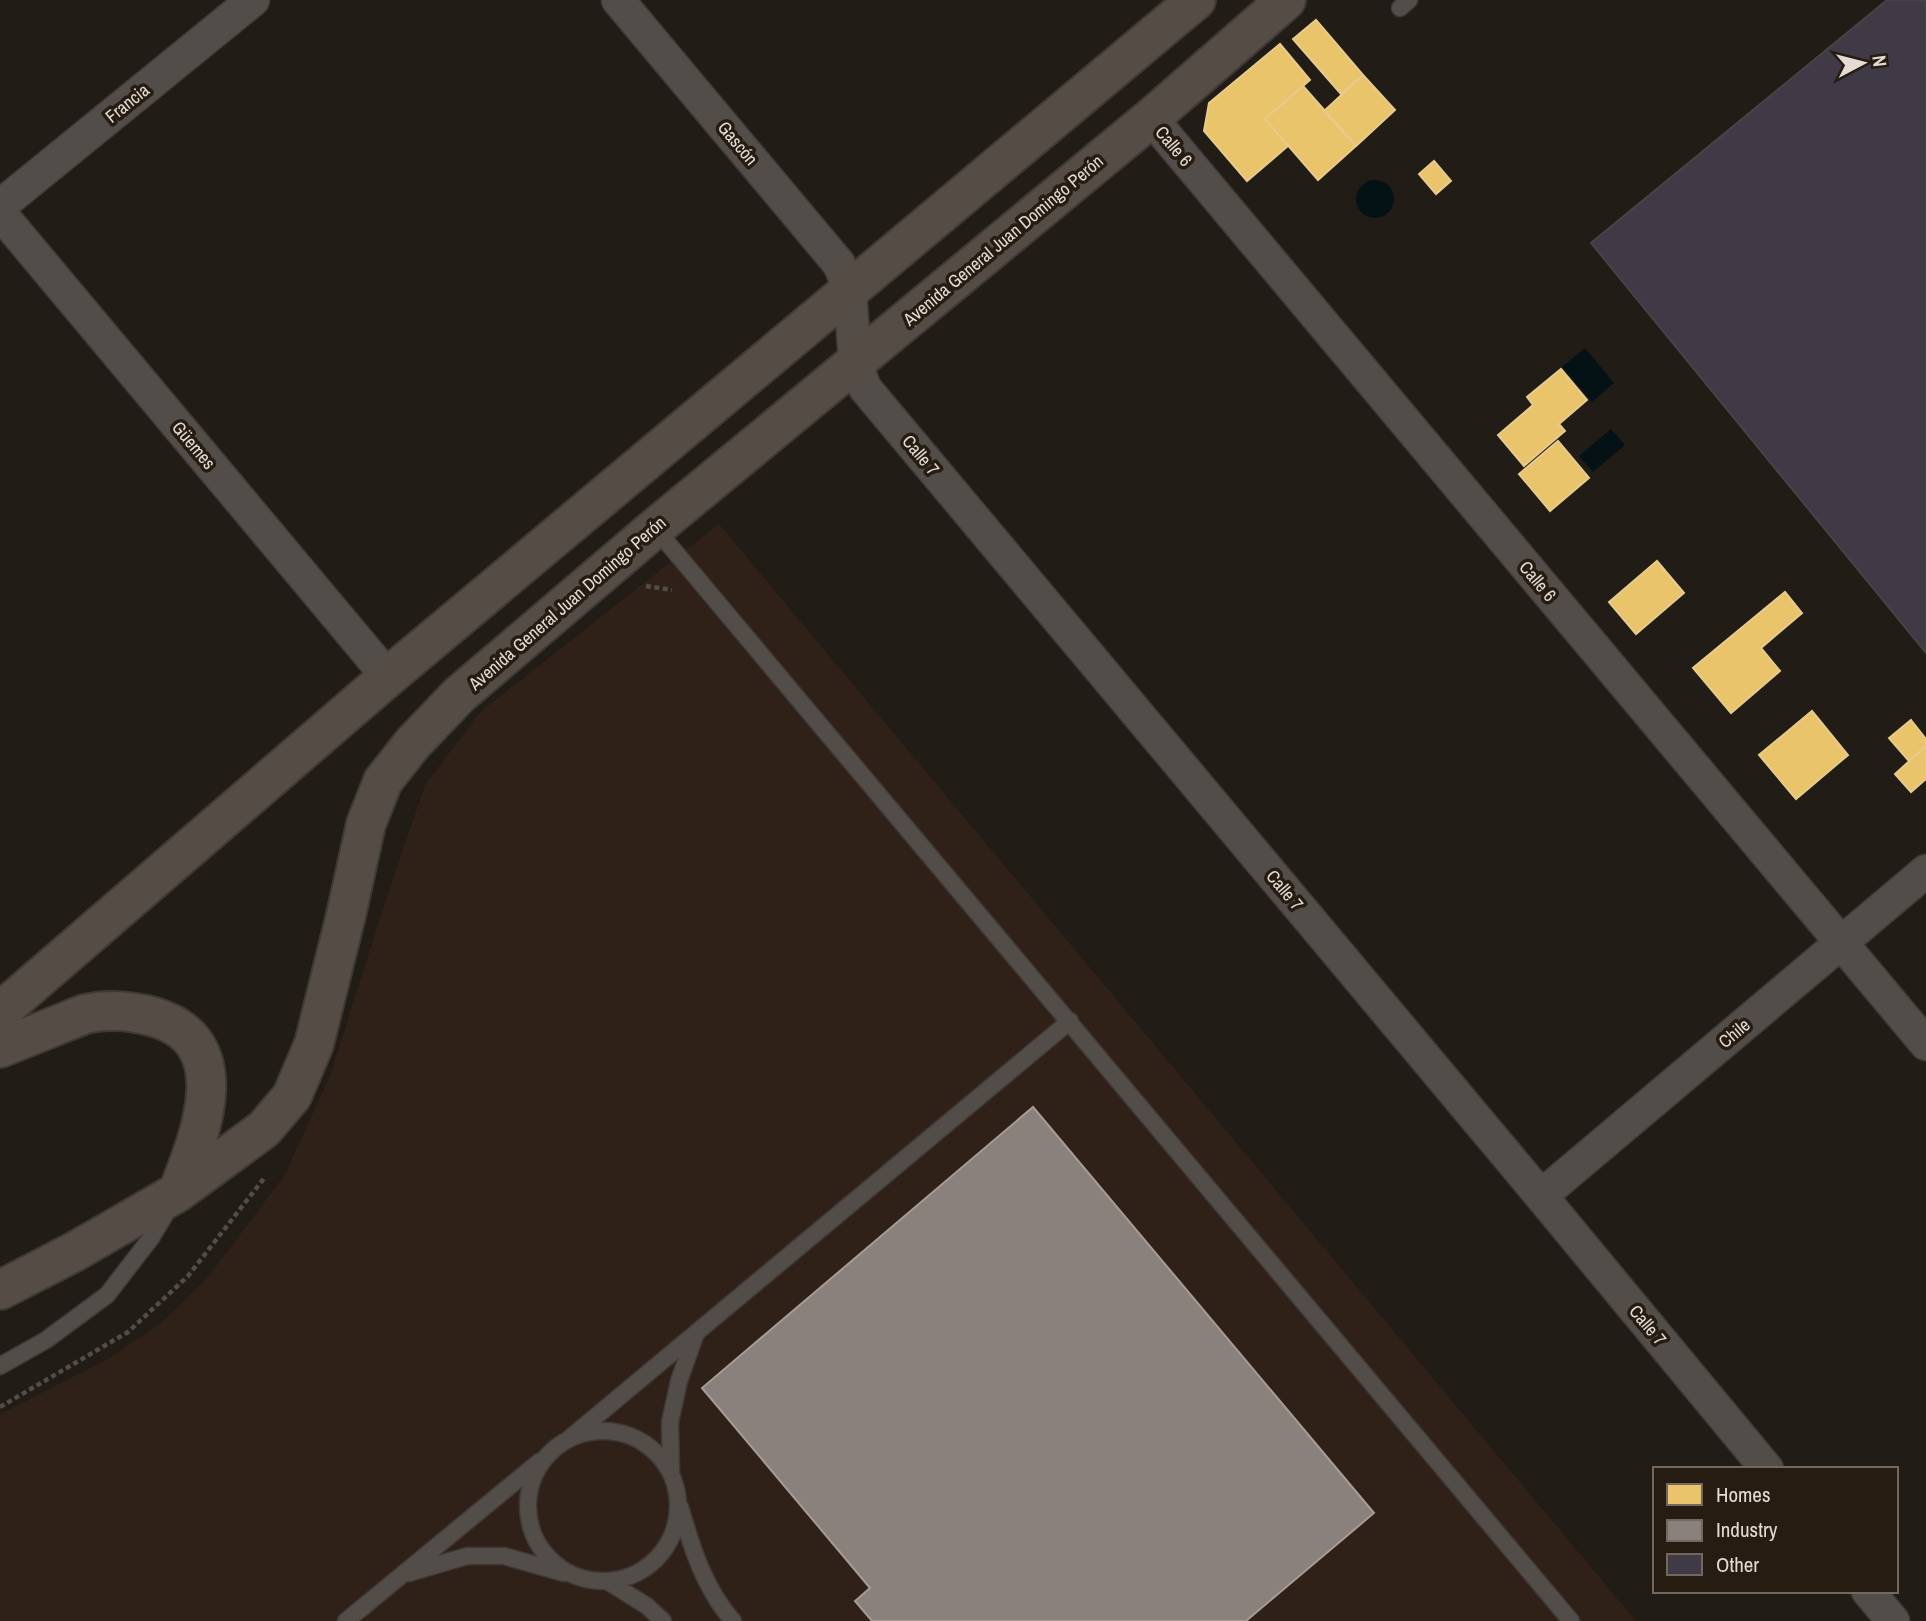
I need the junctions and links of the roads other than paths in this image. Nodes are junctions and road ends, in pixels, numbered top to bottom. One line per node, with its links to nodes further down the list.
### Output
1 (254, 0): 6 (street, Francia)
2 (618, 0): 8 (street, Gascón)
3 (1196, 0): 8 (main road)
4 (1286, 0): 5 (main road, Avenida General Juan Domingo Perón)
5 (1151, 118): 9 (main road, Avenida General Juan Domingo Perón); 13 (street, Calle 6)
6 (0, 206)
7 (0, 212): 11 (street, Güemes)
8 (850, 290): 9 (street, Calle 7); 11 (main road)
9 (855, 362): 10 (main road, Avenida General Juan Domingo Perón); 19 (street, Calle 7)
10 (655, 528): 15 (lane); 18 (main road, Avenida General Juan Domingo Perón)
11 (388, 677): 14 (main road)
12 (1926, 871): 13 (street, Chile)
13 (1841, 943): 16 (street, Calle 6); 19 (street, Chile)
14 (0, 1012)
15 (1070, 1021): 21 (lane); 35 (lane)
16 (1926, 1044)
17 (0, 1048): 18 (main road)
18 (178, 1192): 20 (main road, Avenida General Juan Domingo Perón); 22 (lane)
19 (1541, 1196): 25 (street, Calle 7)
20 (0, 1290)
21 (696, 1331): 23 (lane); 26 (lane)
22 (0, 1366)
23 (570, 1438): 24 (lane); 26 (lane)
24 (550, 1452): 28 (lane); 29 (lane)
25 (1765, 1467)
26 (671, 1473): 27 (lane)
27 (677, 1497): 30 (lane); 34 (lane)
28 (403, 1575): 29 (lane); 32 (lane)
29 (582, 1579): 30 (lane)
30 (607, 1581): 33 (lane)
31 (1870, 1593): 36 (street)
32 (346, 1621)
33 (663, 1621)
34 (733, 1621)
35 (1571, 1621)
36 (1893, 1621)

